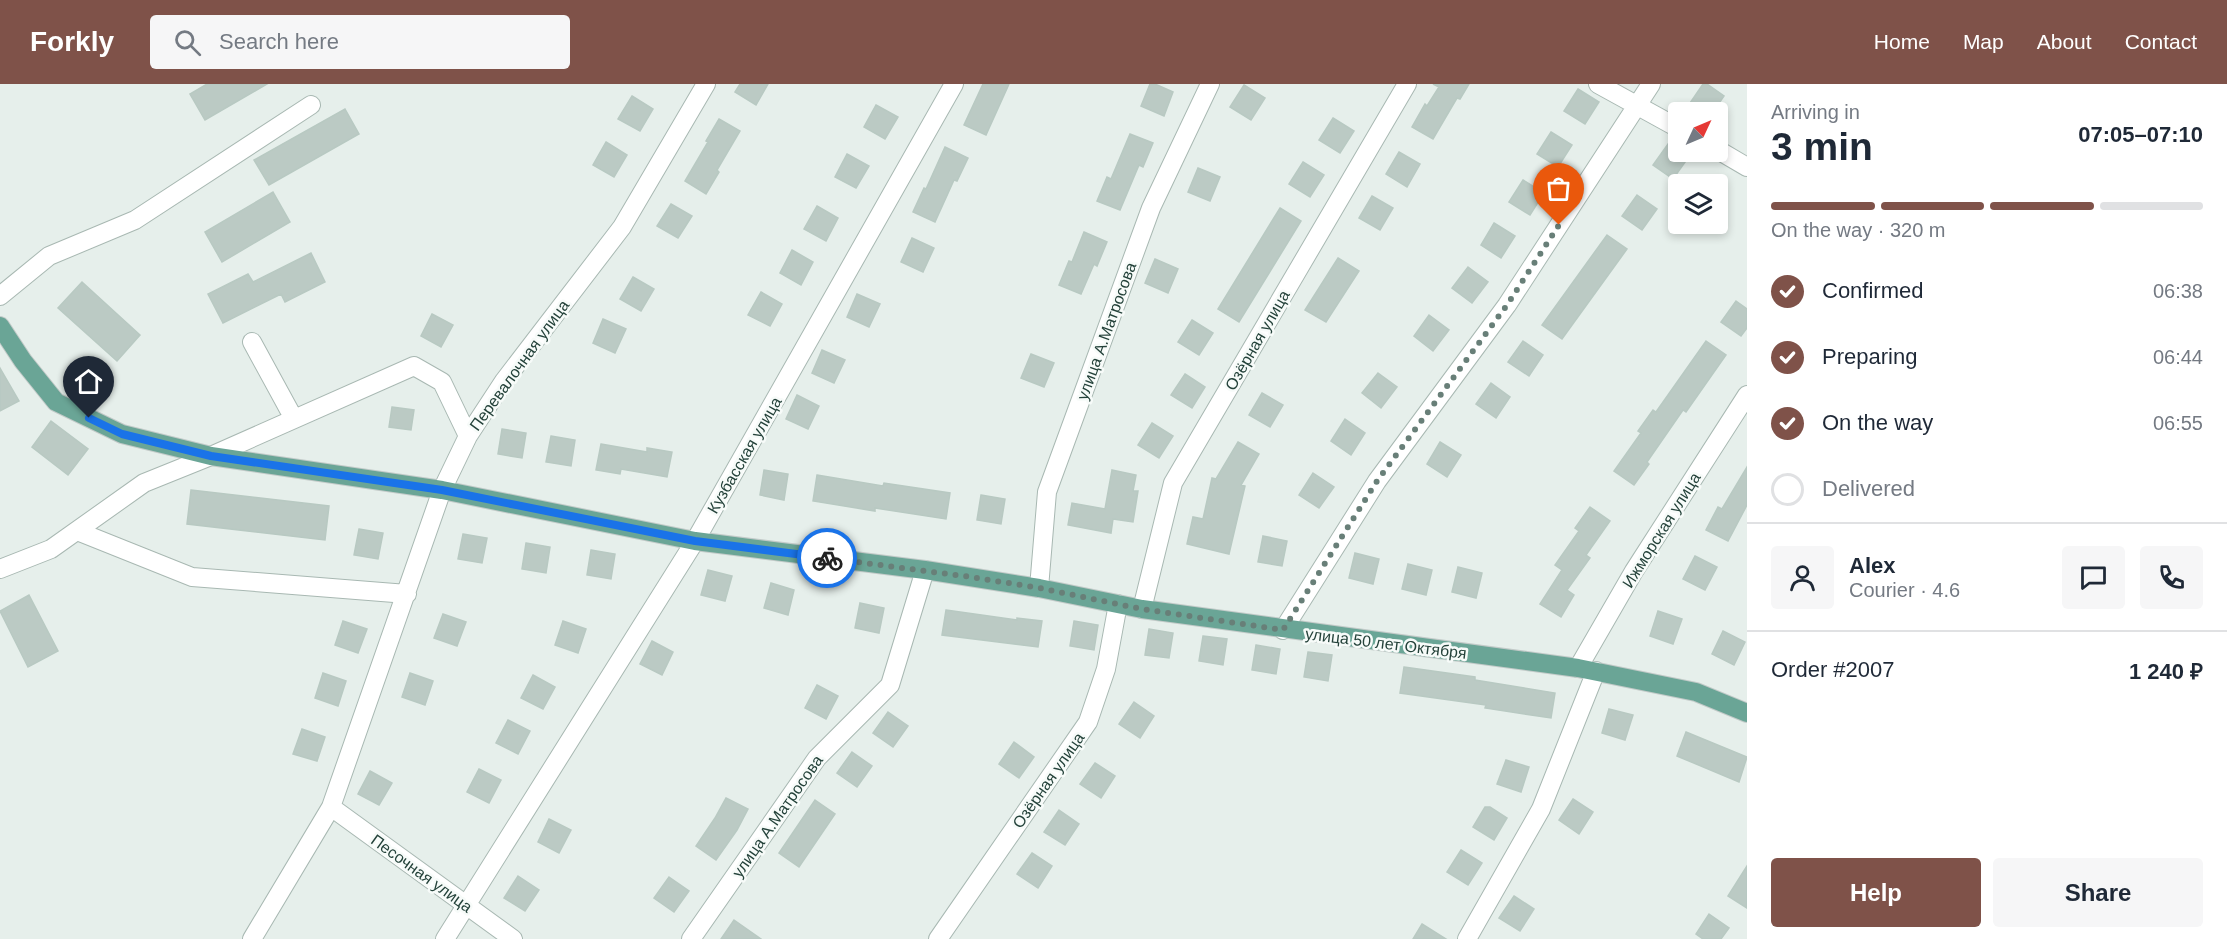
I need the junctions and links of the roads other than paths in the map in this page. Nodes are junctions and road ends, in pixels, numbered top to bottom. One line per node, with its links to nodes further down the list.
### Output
1 (706, 84): 17 (street, Перевалочная улица)
2 (954, 84): 21 (street, Кузбасская улица)
3 (1210, 84): 24 (street, улица А.Матросова)
4 (1407, 84): 27 (street, Озёрная улица)
5 (1598, 84): 8 (street)
6 (1651, 84): 8 (street)
7 (311, 105): 12 (street)
8 (1638, 105): 9 (street); 28 (street)
9 (1668, 122)
10 (1728, 156): 11 (street)
11 (1747, 166)
12 (0, 296)
13 (0, 326): 18 (main road, улица 50 лет Октября)
14 (252, 342): 16 (street)
15 (1747, 395): 29 (street, Ижморская улица)
16 (294, 419): 17 (street); 18 (street)
17 (468, 436): 19 (street, Перевалочная улица)
18 (211, 456): 19 (main road, улица 50 лет Октября); 20 (street)
19 (442, 490): 21 (main road, улица 50 лет Октября); 25 (street, Перевалочная улица)
20 (77, 531): 22 (street); 25 (street)
21 (695, 541): 23 (main road, улица 50 лет Октября); 32 (street, Кузбасская улица)
22 (0, 569)
23 (925, 570): 24 (main road, улица 50 лет Октября); 36 (street, улица А.Матросова)
24 (1039, 588): 26 (main road, улица 50 лет Октября)
25 (407, 594): 31 (street, Перевалочная улица)
26 (1118, 604): 27 (main road, улица 50 лет Октября); 37 (street, Озёрная улица)
27 (1142, 609): 28 (main road, улица 50 лет Октября)
28 (1283, 630): 29 (main road, улица 50 лет Октября)
29 (1587, 670): 30 (main road, улица 50 лет Октября); 38 (street, Ижморская улица)
30 (1747, 713)
31 (331, 807): 32 (street, Песочная улица); 33 (street, Перевалочная улица)
32 (466, 904): 34 (street, Кузбасская улица); 35 (street, Песочная улица)
33 (252, 939)
34 (445, 939)
35 (513, 939)
36 (691, 939)
37 (938, 939)
38 (1467, 939)

